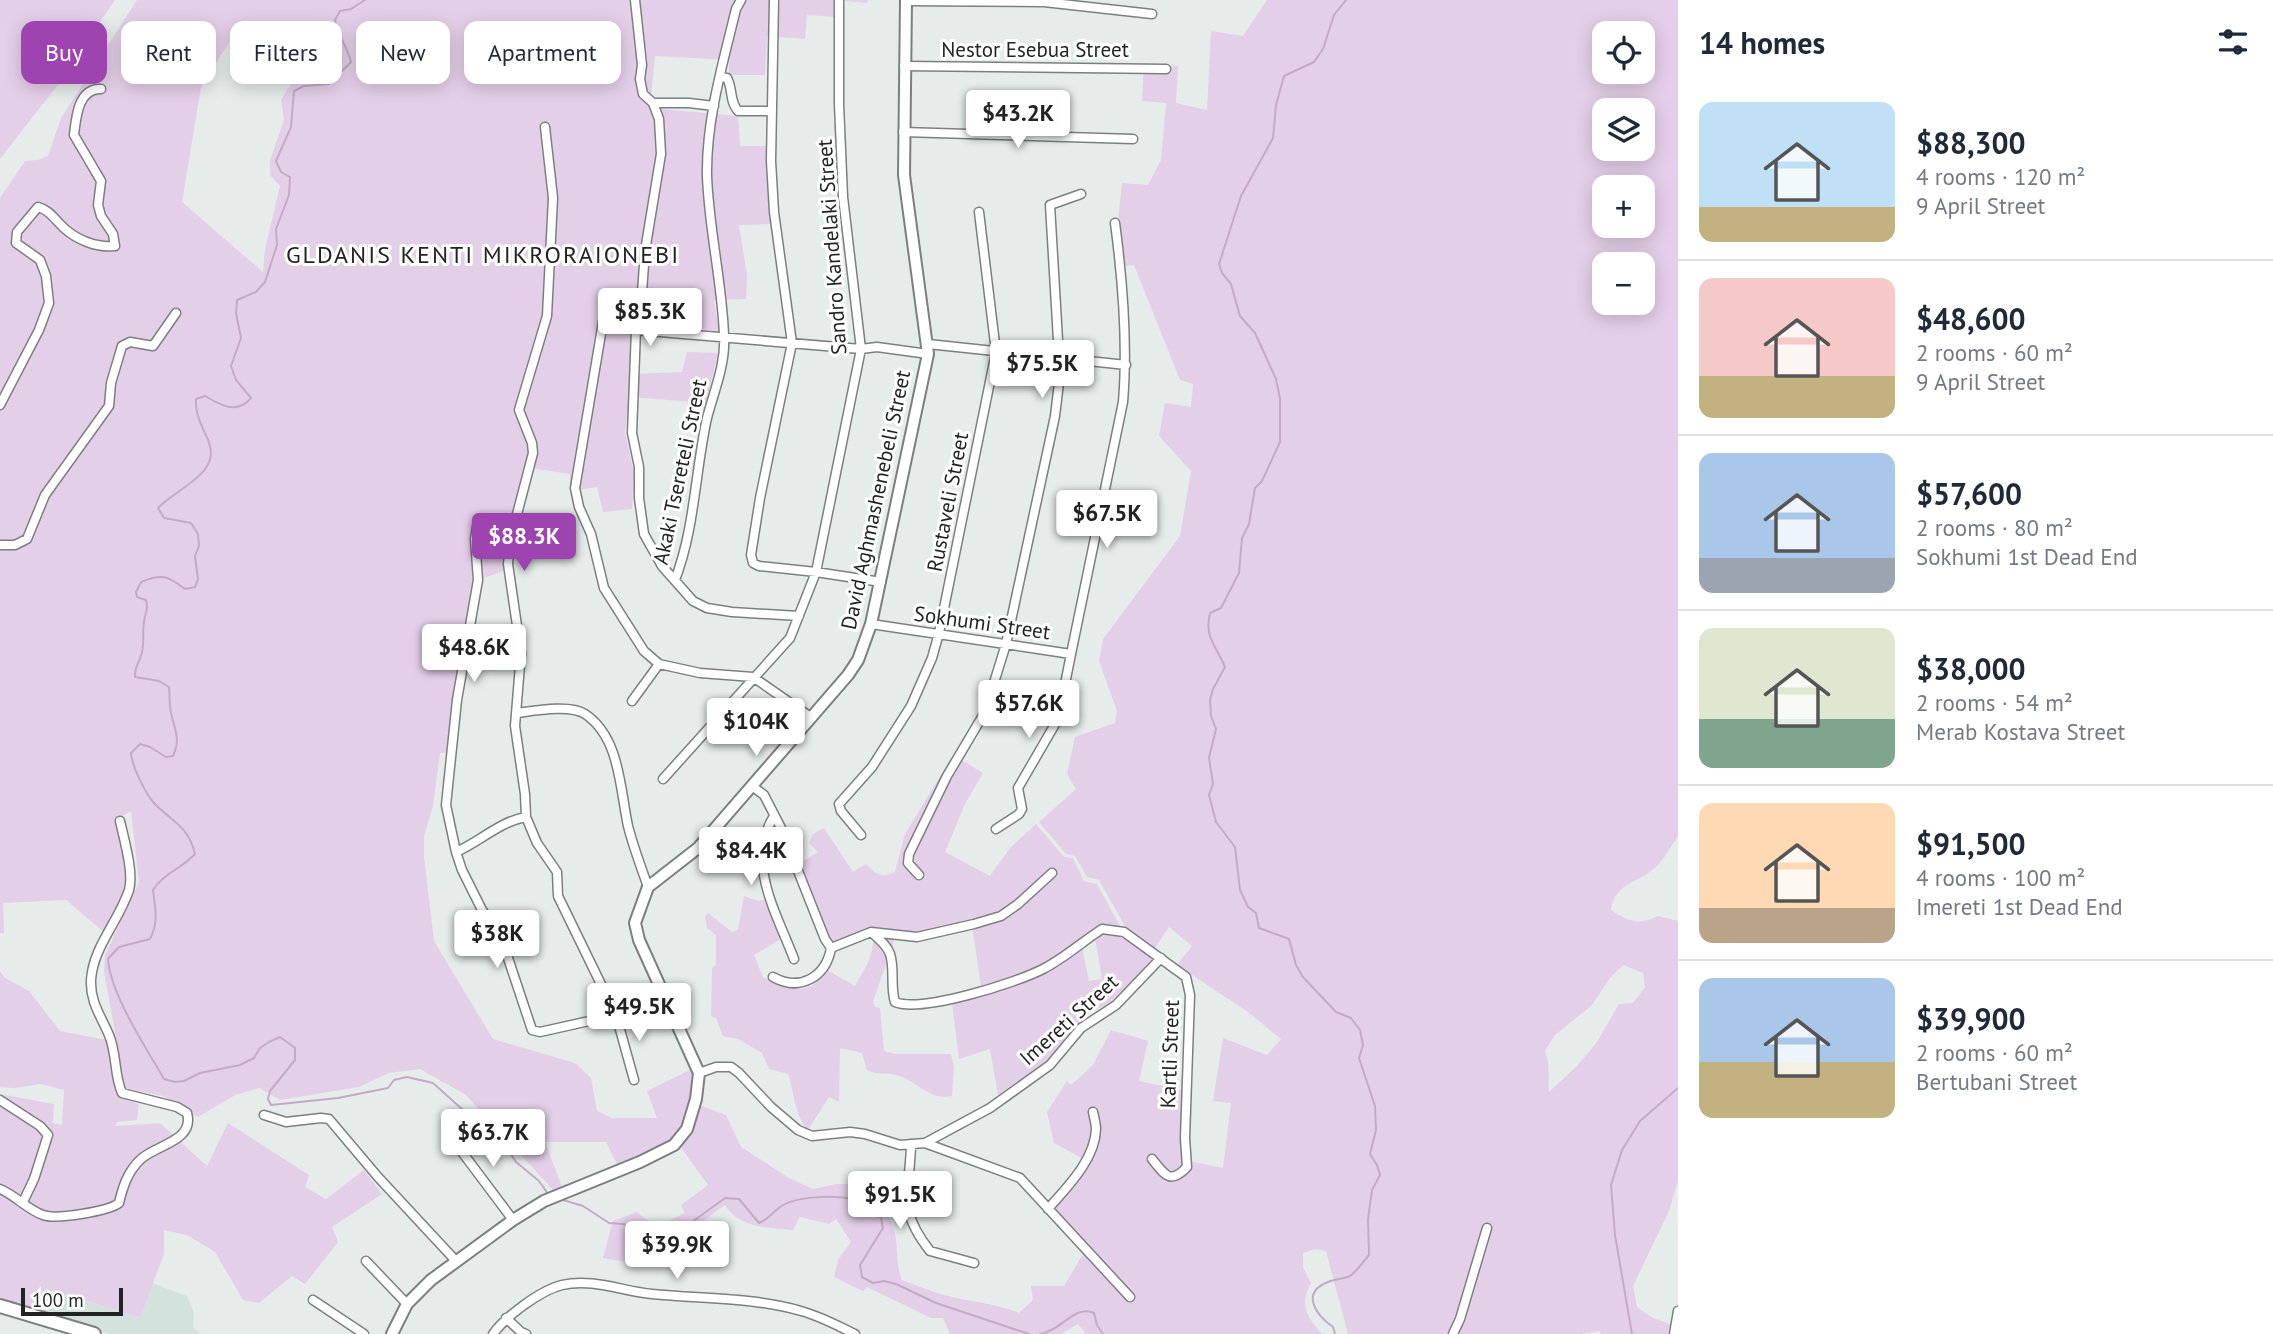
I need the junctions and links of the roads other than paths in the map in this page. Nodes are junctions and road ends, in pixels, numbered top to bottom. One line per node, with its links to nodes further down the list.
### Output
1 (635, 0): 11 (street)
2 (741, 0): 9 (street, Akaki Tsereteli Street)
3 (774, 0): 13 (street)
4 (839, 0): 25 (street, Sandro Kandelaki Street)
5 (905, 0): 6 (street); 7 (street, David Aghmashenebeli Street)
6 (1152, 14)
7 (904, 66): 8 (street, Nestor Esebua Street); 15 (street, David Aghmashenebeli Street)
8 (1166, 69)
9 (721, 77): 12 (street, Akaki Tsereteli Street); 13 (street)
10 (101, 89): 30 (street)
11 (653, 103): 12 (street); 22 (street)
12 (714, 106): 23 (street, Akaki Tsereteli Street)
13 (772, 111): 24 (street)
14 (545, 127): 44 (street)
15 (903, 132): 16 (street); 26 (street, David Aghmashenebeli Street)
16 (1133, 139)
17 (1082, 194): 28 (street)
18 (979, 212): 27 (street, Rustaveli Street)
19 (1115, 223): 29 (street, Sokhumi Street)
20 (606, 303): 41 (street)
21 (176, 313): 32 (street)
22 (636, 330): 23 (street); 34 (street)
23 (725, 337): 24 (street); 34 (street, Akaki Tsereteli Street)
24 (792, 343): 25 (street); 33 (street)
25 (861, 349): 26 (street); 33 (street, Sandro Kandelaki Street)
26 (928, 349): 27 (street); 35 (street, David Aghmashenebeli Street)
27 (996, 352): 28 (street); 38 (street, Rustaveli Street)
28 (1061, 358): 29 (street); 39 (street)
29 (1126, 365): 40 (street, Sokhumi Street)
30 (0, 405)
31 (478, 520): 53 (street)
32 (0, 545)
33 (816, 572): 35 (street); 36 (street, Sandro Kandelaki Street)
34 (675, 580): 36 (street)
35 (881, 582): 37 (street, David Aghmashenebeli Street)
36 (799, 616): 42 (street, Sandro Kandelaki Street)
37 (871, 624): 38 (street, Sokhumi Street); 45 (street, David Aghmashenebeli Street)
38 (939, 634): 39 (street, Sokhumi Street); 52 (street, Rustaveli Street)
39 (1006, 645): 40 (street, Sokhumi Street); 55 (street)
40 (1071, 654): 51 (street)
41 (660, 664): 42 (street); 43 (street)
42 (753, 677): 45 (street); 46 (street, Sandro Kandelaki Street)
43 (632, 701)
44 (516, 713): 49 (street); 56 (street)
45 (812, 718): 47 (street, David Aghmashenebeli Street)
46 (663, 779)
47 (752, 786): 48 (street); 56 (street, David Aghmashenebeli Street)
48 (774, 816): 58 (street); 60 (street)
49 (526, 817): 53 (street); 63 (street)
50 (120, 821): 74 (street)
51 (996, 829)
52 (861, 835)
53 (456, 852): 63 (street)
54 (1052, 873): 57 (street)
55 (919, 875)
56 (648, 887): 62 (street)
57 (871, 932): 58 (street); 59 (street, Kartli Street)
58 (831, 948): 61 (street)
59 (1161, 958): 70 (street, Imereti Street); 72 (street, Kartli Street)
60 (794, 959)
61 (774, 977)
62 (673, 1013): 63 (street); 64 (street)
63 (616, 1015): 65 (street)
64 (699, 1073): 71 (street, Imereti Street); 76 (street)
65 (634, 1080)
66 (0, 1100): 74 (street)
67 (1093, 1112): 75 (street)
68 (264, 1115): 79 (street)
69 (450, 1136): 76 (street)
70 (925, 1143): 71 (street, Imereti Street); 75 (street)
71 (911, 1144): 80 (street)
72 (1152, 1159)
73 (0, 1189): 74 (street)
74 (23, 1202)
75 (1048, 1209): 81 (street)
76 (513, 1220): 79 (street)
77 (1487, 1228): 93 (street)
78 (366, 1261): 83 (street)
79 (456, 1261): 83 (street)
80 (974, 1263)
81 (1130, 1297)
82 (313, 1300): 88 (street)
83 (407, 1304): 89 (street)
84 (0, 1306): 87 (main road)
85 (1678, 1311): 94 (street)
86 (506, 1318): 90 (street); 91 (street); 92 (street)
87 (94, 1334)
88 (364, 1334)
89 (392, 1334)
90 (494, 1334)
91 (526, 1334)
92 (855, 1334)
93 (1453, 1334)
94 (1674, 1334)

